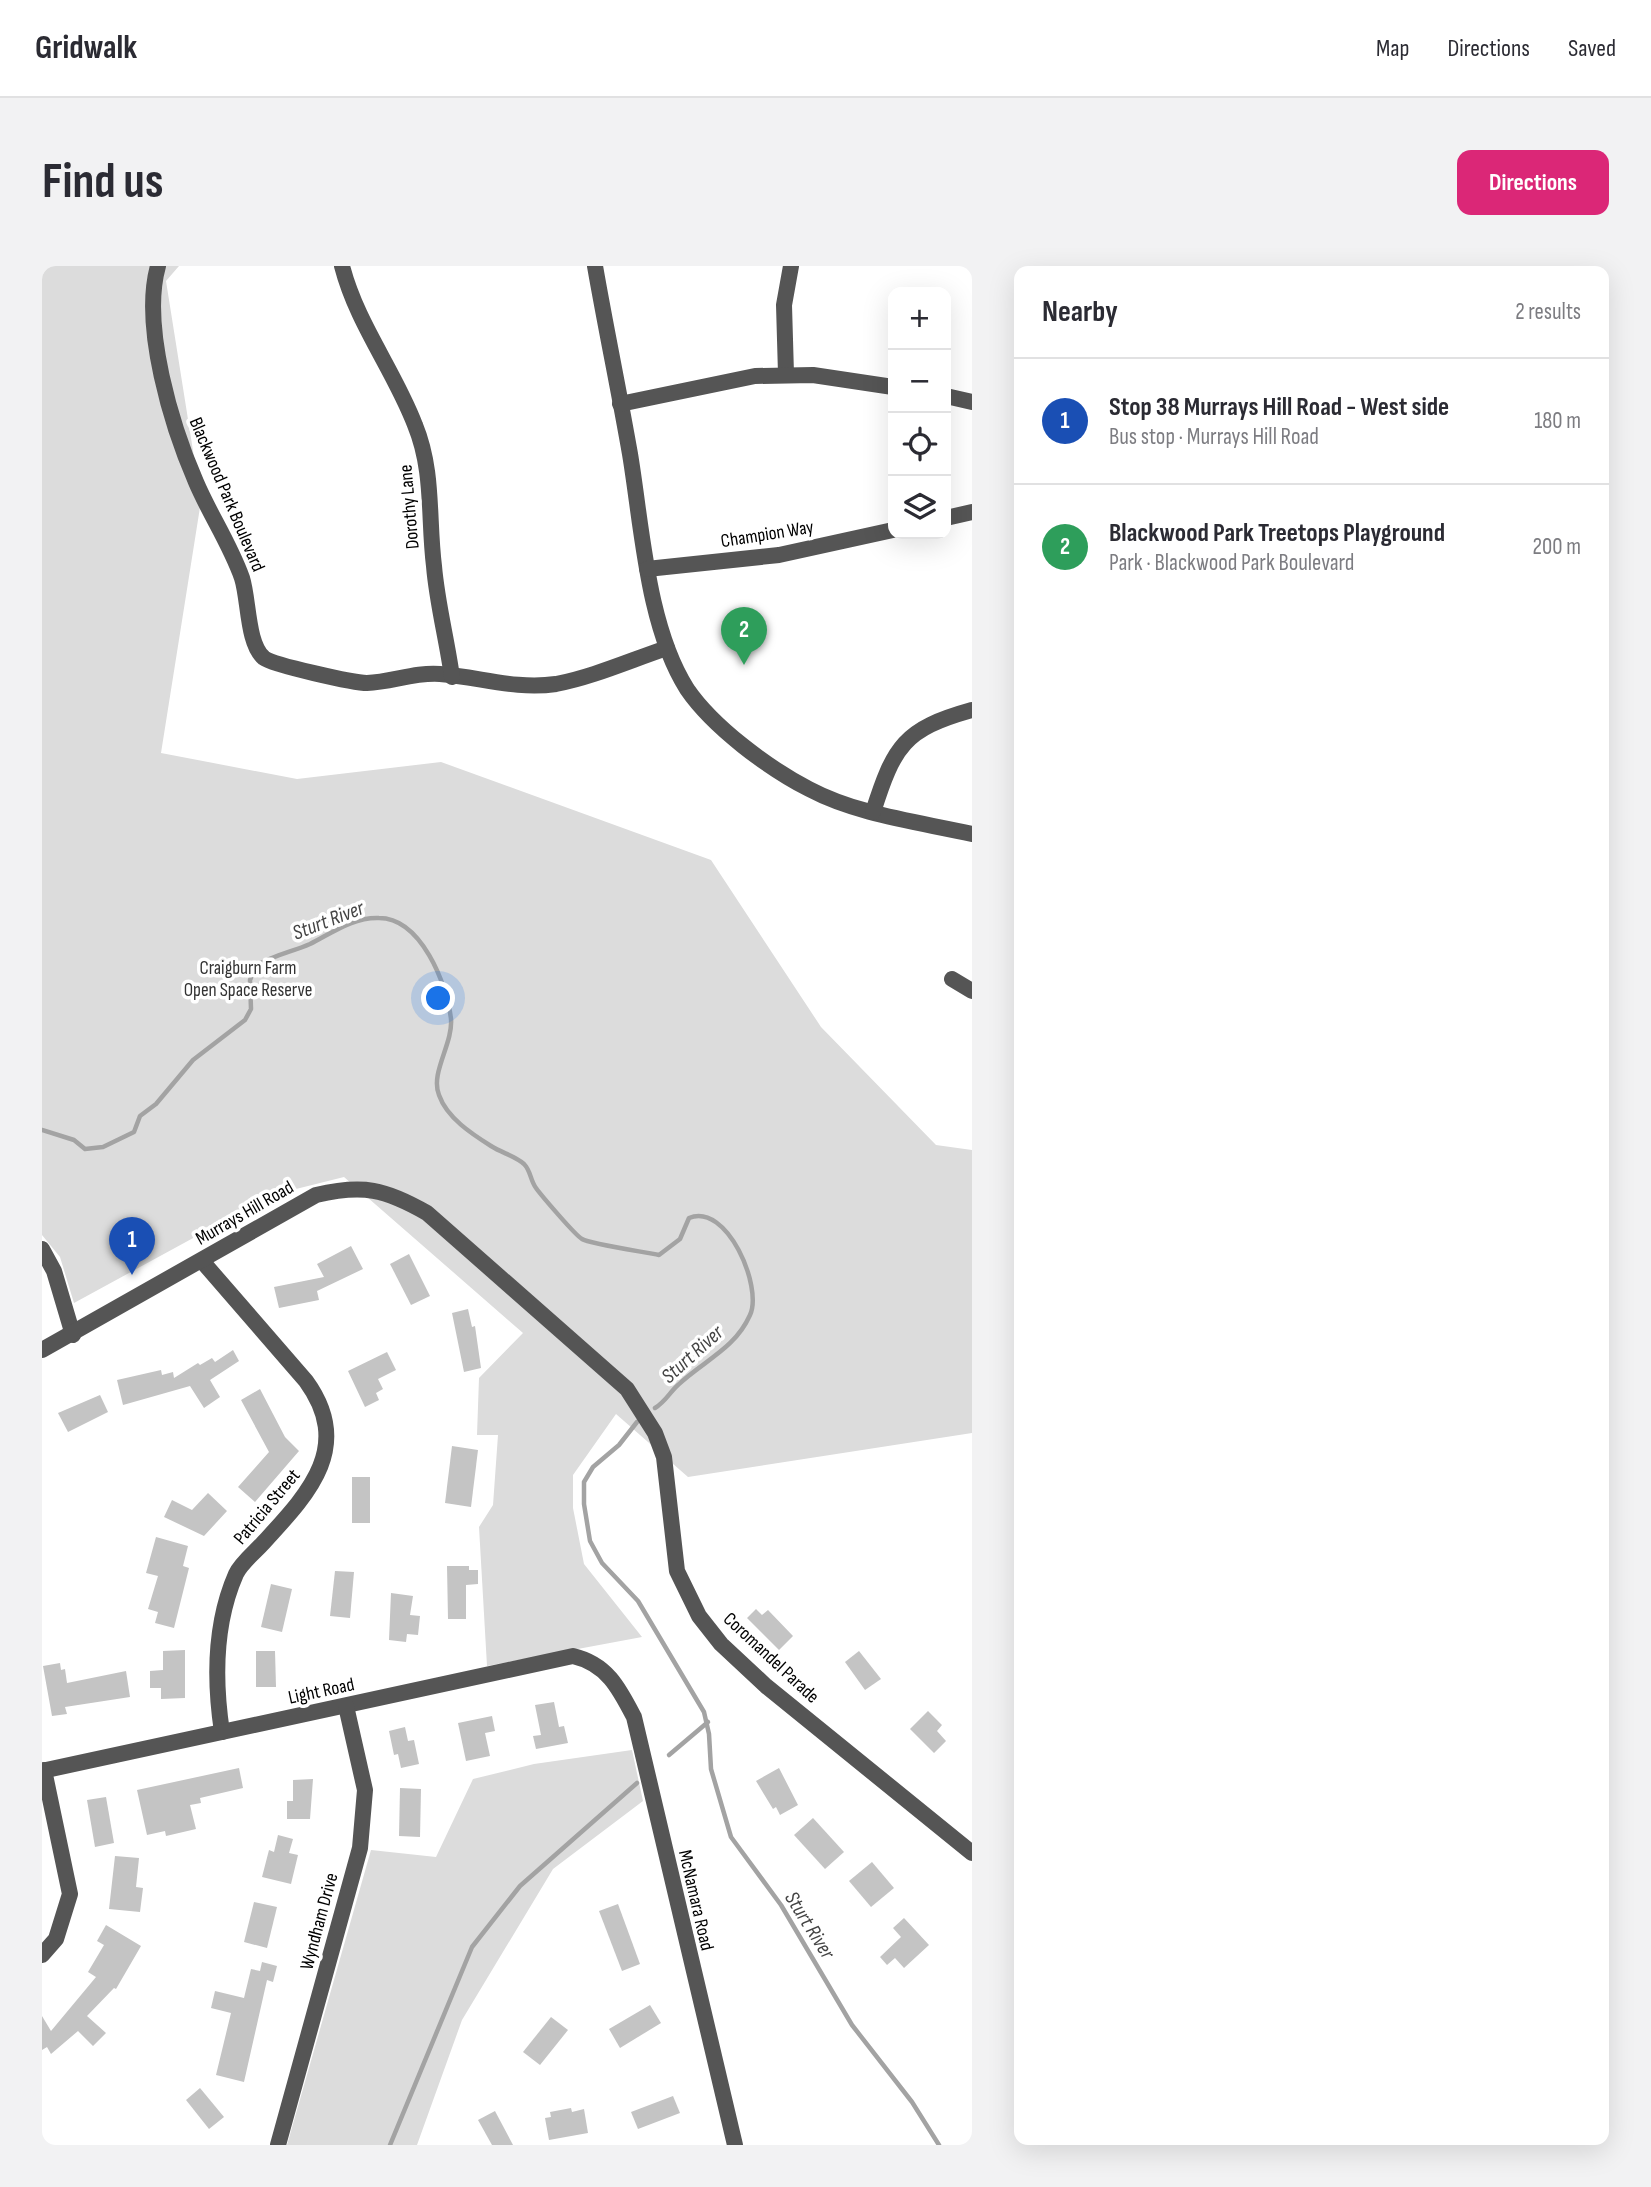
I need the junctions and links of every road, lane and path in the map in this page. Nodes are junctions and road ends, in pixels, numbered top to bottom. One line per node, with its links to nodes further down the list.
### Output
1 (158, 266): 15 (street, Blackwood Park Boulevard)
2 (342, 266): 15 (street, Dorothy Lane)
3 (595, 266): 9 (street)
4 (790, 266): 5 (street)
5 (786, 374): 6 (street); 9 (street)
6 (888, 386)
7 (951, 397): 8 (street)
8 (972, 402)
9 (620, 404): 13 (street)
10 (972, 512): 11 (street)
11 (951, 517)
12 (888, 531): 13 (street, Champion Way)
13 (647, 569): 14 (street)
14 (667, 649): 15 (street, Blackwood Park Boulevard); 17 (street)
15 (452, 677)
16 (972, 710): 17 (street)
17 (873, 812): 18 (street)
18 (972, 834)
19 (952, 979): 20 (street)
20 (972, 991)
21 (42, 1249): 23 (street)
22 (202, 1261): 23 (street, Murrays Hill Road); 25 (street, Murrays Hill Road); 28 (street, Patricia Street)
23 (73, 1335): 24 (street, Murrays Hill Road)
24 (42, 1350)
25 (650, 1426): 30 (street, Coromandel Parade)
26 (605, 1671): 27 (street, Light Road); 33 (street, McNamara Road)
27 (346, 1706): 28 (street, Light Road); 32 (street, Wyndham Drive)
28 (222, 1732): 29 (street, Light Road)
29 (43, 1771): 31 (street)
30 (972, 1853)
31 (42, 1955)
32 (278, 2145)
33 (735, 2145)

